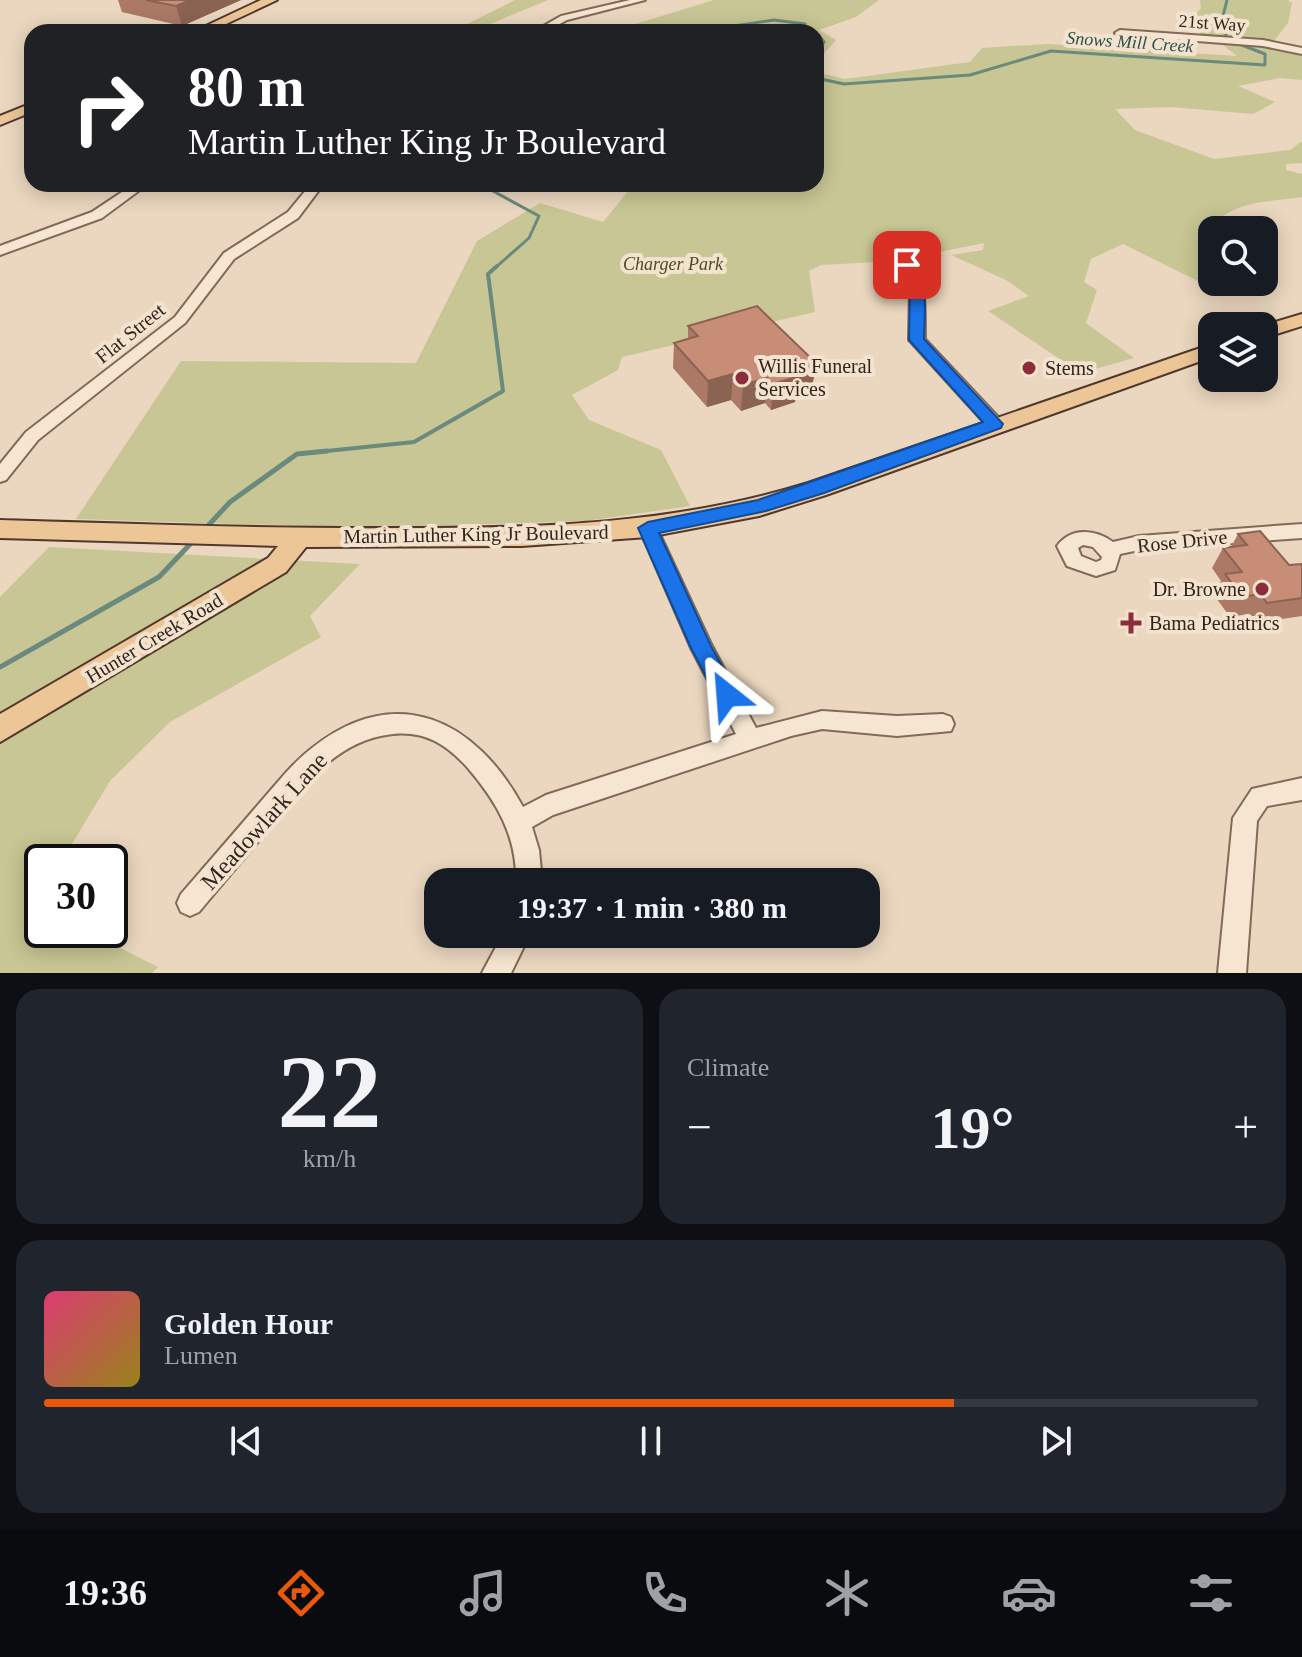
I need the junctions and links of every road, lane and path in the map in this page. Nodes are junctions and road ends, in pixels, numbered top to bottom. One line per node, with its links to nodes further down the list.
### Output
1 (271, 0): 3 (main road)
2 (641, 0): 4 (street)
3 (217, 24)
4 (553, 24)
5 (1120, 33): 6 (street, 21st Way)
6 (1302, 51)
7 (24, 110): 8 (main road)
8 (0, 121)
9 (132, 192): 11 (street)
10 (311, 192): 17 (street, Flat Street)
11 (0, 251)
12 (907, 265): 16 (street)
13 (1302, 320): 14 (main road)
14 (1278, 328)
15 (1198, 355): 16 (main road, Martin Luther King Jr Boulevard)
16 (995, 424): 18 (main road, Martin Luther King Jr Boulevard)
17 (0, 476)
18 (648, 528): 21 (main road, Martin Luther King Jr Boulevard); 27 (street)
19 (0, 529): 22 (main road, Martin Luther King Jr Boulevard)
20 (1302, 531): 23 (street, Rose Drive)
21 (363, 537): 22 (main road, Martin Luther King Jr Boulevard); 24 (main road)
22 (299, 538): 24 (main road, Hunter Creek Road)
23 (1109, 550)
24 (277, 565): 26 (main road, Hunter Creek Road)
25 (943, 724): 27 (street)
26 (0, 729)
27 (750, 738): 29 (street)
28 (1302, 789): 34 (street)
29 (519, 822): 30 (street, Meadowlark Lane); 31 (street, Meadowlark Lane)
30 (530, 868)
31 (190, 903)
32 (509, 948): 33 (street)
33 (496, 973)
34 (1232, 973)

